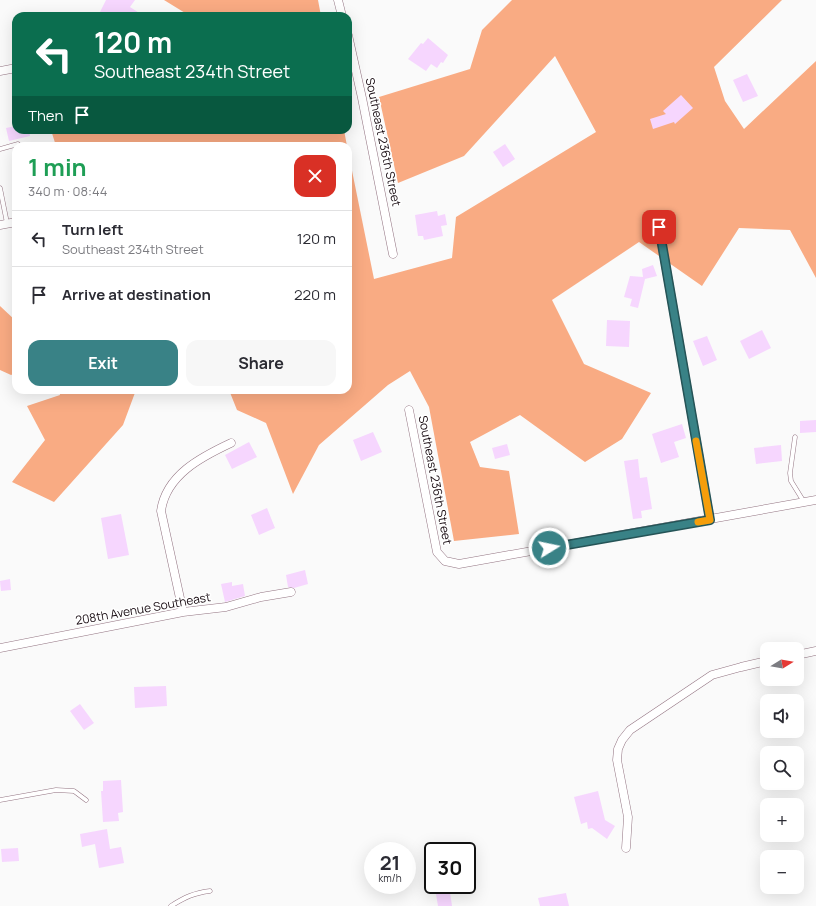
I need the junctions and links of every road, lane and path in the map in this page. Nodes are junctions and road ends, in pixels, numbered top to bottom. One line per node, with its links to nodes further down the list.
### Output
1 (338, 0): 2 (street)
2 (341, 12)
3 (352, 53): 11 (street, Southeast 236th Street)
4 (12, 69): 5 (street)
5 (0, 71)
6 (12, 146): 7 (lane)
7 (0, 149)
8 (0, 188): 9 (lane)
9 (4, 224)
10 (659, 227): 17 (street)
11 (393, 254)
12 (409, 410): 17 (street, Southeast 236th Street)
13 (795, 437): 16 (lane)
14 (231, 443): 19 (street)
15 (816, 500): 16 (street)
16 (804, 502): 17 (street)
17 (710, 520)
18 (291, 592): 19 (street, 208th Avenue Southeast)
19 (183, 612): 20 (street, 208th Avenue Southeast)
20 (0, 648)
21 (816, 651): 22 (street)
22 (804, 654)
23 (760, 663): 26 (street)
24 (0, 800): 25 (lane)
25 (86, 800)
26 (626, 848)
27 (210, 891): 28 (lane)
28 (171, 906)

